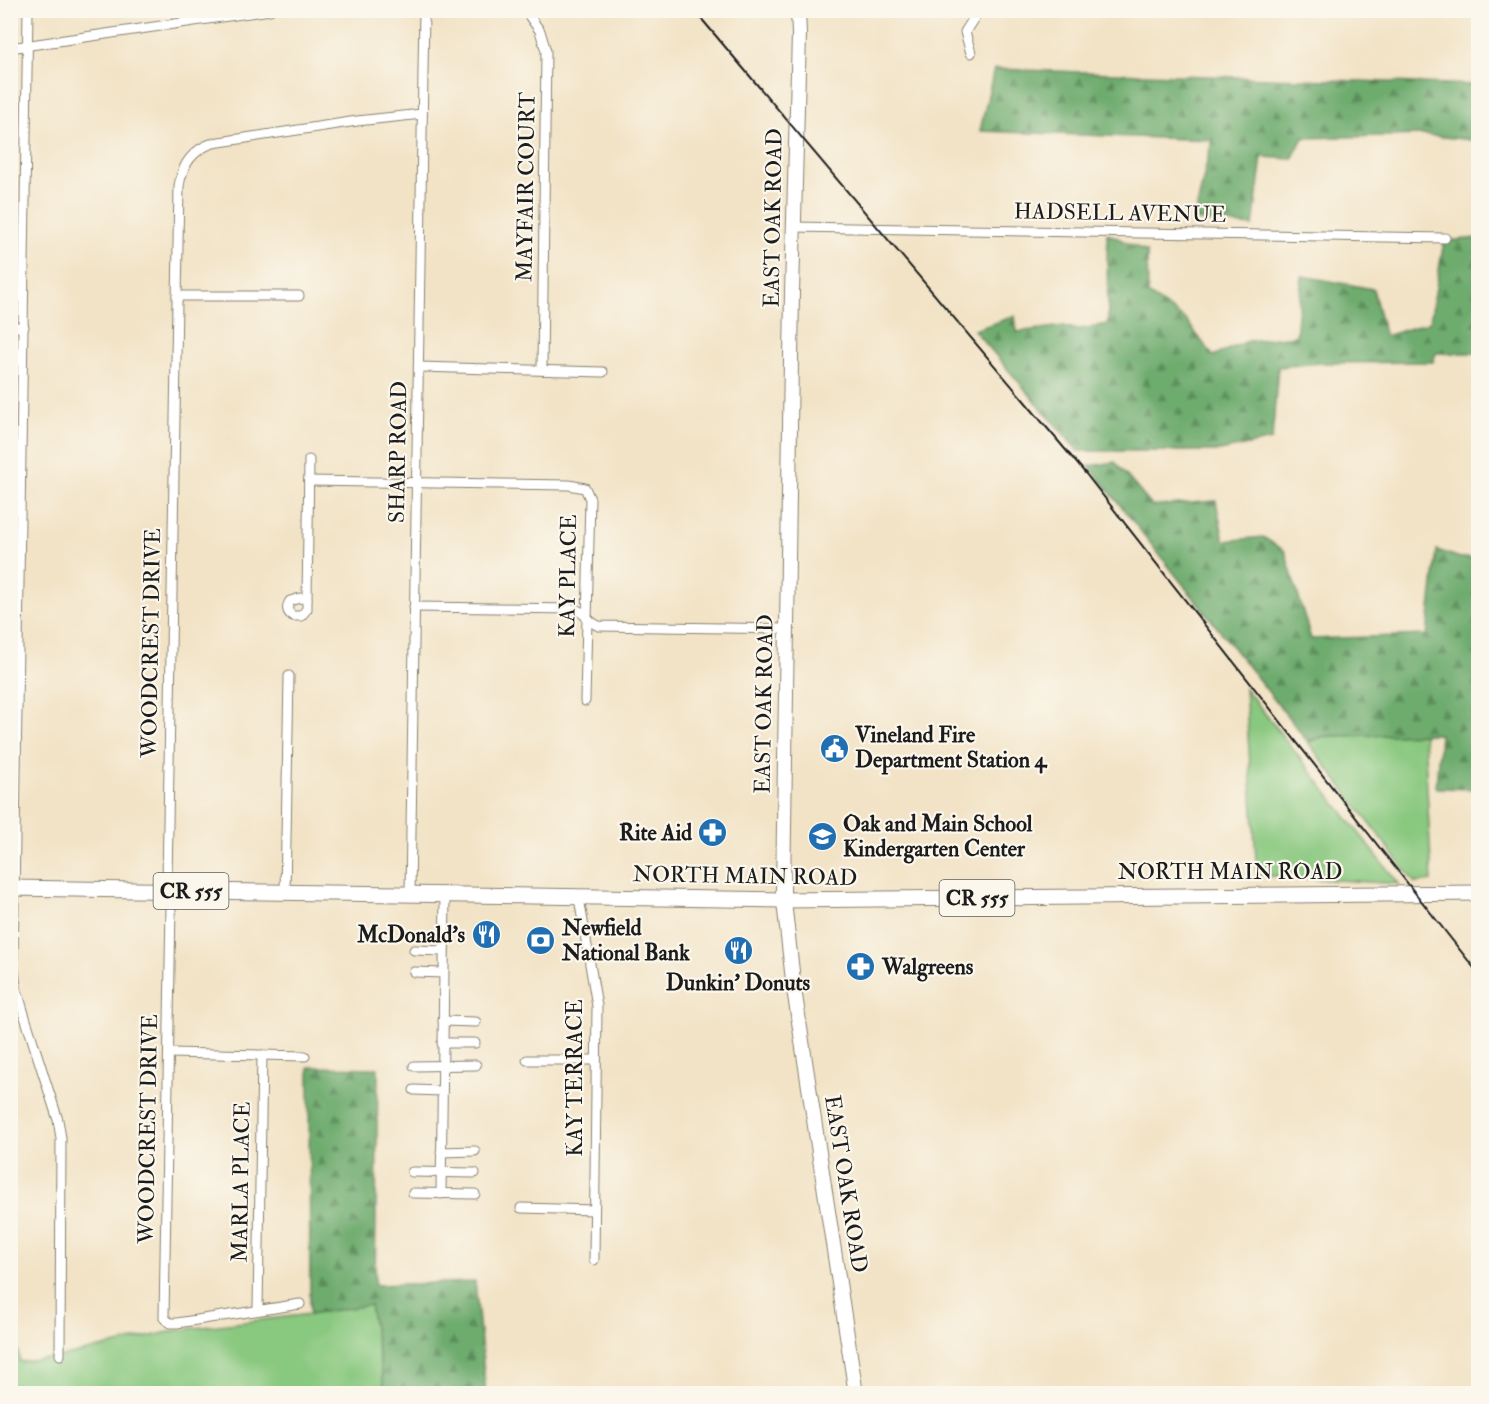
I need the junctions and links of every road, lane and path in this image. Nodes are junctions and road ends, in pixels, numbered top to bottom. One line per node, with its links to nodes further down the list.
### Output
1 (28, 10): 7 (street)
2 (270, 10): 7 (street)
3 (424, 10): 10 (street, SHARP ROAD)
4 (525, 10): 18 (street, MAYFAIR COURT)
5 (798, 10): 11 (street, EAST OAK ROAD)
6 (979, 10): 9 (street)
7 (28, 46): 8 (street); 16 (street)
8 (10, 48)
9 (971, 53)
10 (422, 114): 13 (street, WOODCREST DRIVE); 17 (street, SHARP ROAD)
11 (794, 227): 12 (street, HADSELL AVENUE); 26 (street, EAST OAK ROAD)
12 (1445, 238)
13 (177, 296): 14 (street); 30 (street, WOODCREST DRIVE)
14 (299, 296)
15 (10, 327): 16 (street)
16 (24, 327): 29 (street)
17 (419, 368): 18 (street); 22 (street, SHARP ROAD)
18 (542, 369): 19 (street)
19 (603, 372)
20 (309, 460): 21 (street)
21 (309, 481): 22 (street); 23 (street)
22 (417, 483): 24 (street, SHARP ROAD); 25 (street, KAY PLACE)
23 (307, 599)
24 (414, 607): 25 (street); 33 (street, SHARP ROAD)
25 (586, 617): 26 (street); 28 (street, KAY PLACE)
26 (786, 629): 36 (street, EAST OAK ROAD)
27 (289, 676): 31 (street)
28 (585, 701)
29 (12, 888): 30 (main road, NORTH MAIN ROAD / CR 555); 68 (street)
30 (169, 891): 31 (main road, NORTH MAIN ROAD / CR 555); 45 (street, WOODCREST DRIVE)
31 (285, 893): 33 (main road, NORTH MAIN ROAD / CR 555)
32 (1479, 893): 36 (main road, NORTH MAIN ROAD / CR 555)
33 (410, 894): 34 (main road, NORTH MAIN ROAD / CR 555)
34 (444, 895): 35 (main road, NORTH MAIN ROAD / CR 555); 38 (street)
35 (579, 898): 36 (main road, NORTH MAIN ROAD / CR 555); 49 (street, KAY TERRACE)
36 (783, 900): 69 (street, EAST OAK ROAD)
37 (414, 950): 38 (street)
38 (443, 951): 40 (street)
39 (414, 972): 40 (street)
40 (443, 973): 41 (street)
41 (442, 1021): 42 (street); 43 (street)
42 (476, 1022)
43 (442, 1043): 44 (street); 52 (street)
44 (475, 1043)
45 (169, 1053): 46 (street); 67 (street, WOODCREST DRIVE)
46 (262, 1055): 47 (street); 67 (street, MARLA PLACE)
47 (304, 1056)
48 (527, 1060): 49 (street)
49 (596, 1060): 64 (street, KAY TERRACE)
50 (476, 1065): 52 (street)
51 (414, 1066): 52 (street)
52 (442, 1066): 54 (street)
53 (414, 1090): 54 (street)
54 (441, 1091): 56 (street)
55 (475, 1151): 56 (street)
56 (441, 1152): 58 (street)
57 (412, 1172): 58 (street)
58 (441, 1172): 59 (street); 61 (street)
59 (475, 1173)
60 (413, 1193): 61 (street)
61 (441, 1194): 62 (street)
62 (475, 1194)
63 (521, 1208): 64 (street)
64 (594, 1210): 65 (street, KAY TERRACE)
65 (594, 1260)
66 (300, 1304): 67 (street)
67 (258, 1309)
68 (60, 1355)
69 (855, 1394)

